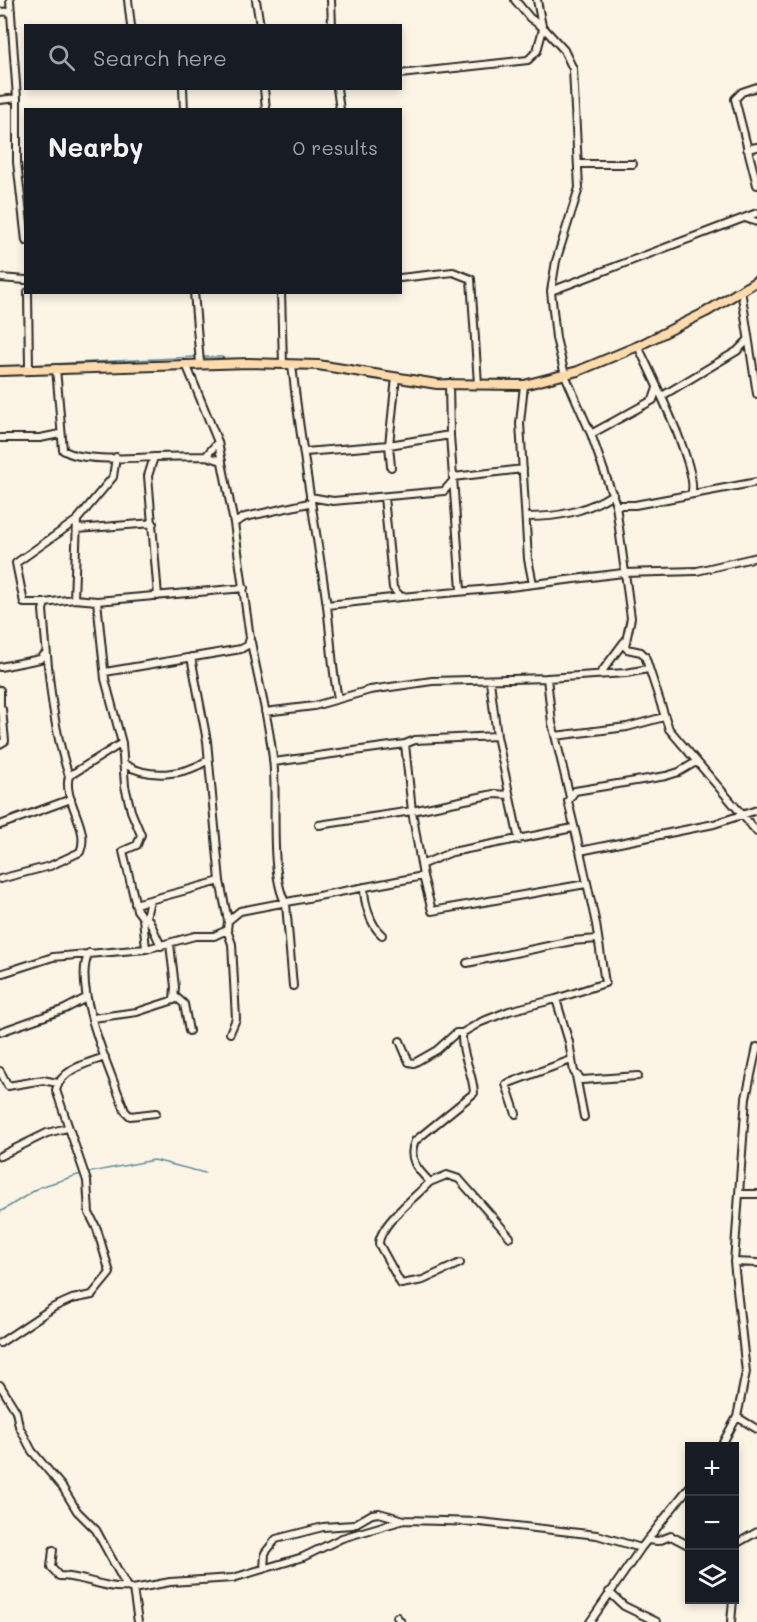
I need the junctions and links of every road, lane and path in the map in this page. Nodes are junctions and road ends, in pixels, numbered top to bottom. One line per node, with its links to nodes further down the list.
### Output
1 (10, 0): 8 (street)
2 (128, 0): 10 (street)
3 (262, 0): 7 (street)
4 (331, 0): 12 (street)
5 (515, 0): 13 (street)
6 (537, 0): 13 (street)
7 (256, 3): 11 (street)
8 (10, 11): 9 (street); 19 (street)
9 (0, 12)
10 (131, 24)
11 (259, 24)
12 (333, 24)
13 (542, 27): 14 (street); 28 (street)
14 (402, 75)
15 (757, 87): 27 (street)
16 (183, 90): 21 (street)
17 (267, 90): 22 (street)
18 (337, 90): 23 (street)
19 (17, 98): 20 (street); 25 (street)
20 (0, 100)
21 (184, 108)
22 (266, 108)
23 (340, 108)
24 (24, 139): 25 (street)
25 (17, 140): 33 (street)
26 (757, 147): 27 (street)
27 (747, 149): 30 (street)
28 (578, 164): 29 (street); 40 (street)
29 (633, 164)
30 (757, 185)
31 (757, 213): 32 (street)
32 (745, 218): 34 (street); 40 (street)
33 (24, 219)
34 (757, 222)
35 (402, 278): 56 (street)
36 (0, 279): 37 (street)
37 (24, 280)
38 (757, 281): 39 (main road)
39 (741, 290): 44 (street); 45 (main road)
40 (551, 291): 53 (street)
41 (28, 294): 51 (street)
42 (194, 294): 46 (street)
43 (281, 294): 48 (street)
44 (748, 340): 59 (street); 60 (street)
45 (638, 346): 53 (main road); 58 (street)
46 (200, 363): 47 (main road); 48 (main road)
47 (186, 364): 50 (main road); 65 (street)
48 (283, 364): 49 (main road)
49 (292, 364): 54 (main road); 67 (street)
50 (56, 368): 51 (main road); 61 (street)
51 (29, 369): 52 (main road)
52 (0, 371)
53 (565, 375): 57 (main road); 62 (street)
54 (396, 377): 55 (main road); 66 (street)
55 (449, 383): 56 (main road); 63 (street)
56 (478, 384): 57 (main road)
57 (524, 385): 73 (street)
58 (657, 388): 60 (street); 62 (street)
59 (757, 394)
60 (662, 396): 76 (street)
61 (60, 434): 64 (street); 69 (street)
62 (591, 434): 80 (street)
63 (450, 435): 66 (street); 74 (street)
64 (0, 438)
65 (218, 442): 68 (street); 71 (street)
66 (389, 445): 67 (street); 72 (street)
67 (305, 452): 83 (street)
68 (206, 456): 70 (street); 71 (street)
69 (116, 457): 70 (street); 88 (street)
70 (154, 458): 89 (street)
71 (222, 461): 85 (street)
72 (391, 467)
73 (523, 469): 74 (street); 87 (street)
74 (453, 479): 77 (street); 79 (street)
75 (757, 482): 78 (street)
76 (693, 484): 78 (street); 81 (street)
77 (444, 491): 79 (street); 82 (street)
78 (702, 491): 81 (street)
79 (453, 494): 98 (street)
80 (613, 494): 84 (street); 87 (street)
81 (691, 494): 84 (street)
82 (384, 497): 83 (street); 100 (street)
83 (310, 500): 86 (street); 104 (street)
84 (616, 505): 93 (street)
85 (232, 509): 86 (street); 90 (street)
86 (245, 516): 90 (street)
87 (527, 517): 95 (street)
88 (77, 520): 91 (street); 103 (street)
89 (153, 523): 91 (street); 99 (street)
90 (234, 523): 94 (street)
91 (77, 529): 101 (street)
92 (757, 557): 93 (street)
93 (624, 573): 95 (street); 106 (street)
94 (242, 577): 96 (street); 97 (street)
95 (533, 584): 98 (street)
96 (244, 588): 97 (street); 105 (street)
97 (230, 589): 99 (street)
98 (461, 590): 100 (street)
99 (158, 596): 102 (street)
100 (400, 597): 104 (street)
101 (74, 598): 102 (street); 103 (street)
102 (97, 601): 111 (street)
103 (45, 603): 107 (street)
104 (327, 605): 116 (street)
105 (250, 638): 108 (street); 118 (street)
106 (624, 642): 110 (street); 112 (street)
107 (46, 653): 109 (street); 129 (street)
108 (191, 657): 111 (street); 125 (street)
109 (0, 667)
110 (648, 669): 112 (street); 119 (street)
111 (105, 672): 122 (street)
112 (600, 674): 113 (street)
113 (547, 678): 114 (street); 121 (street)
114 (490, 681): 116 (street); 120 (street)
115 (0, 690): 117 (street)
116 (338, 698): 118 (street)
117 (1, 710): 123 (street)
118 (265, 712): 126 (street)
119 (664, 717): 121 (street); 127 (street)
120 (497, 736): 124 (street); 130 (street)
121 (555, 736): 131 (street)
122 (122, 743): 128 (street); 129 (street)
123 (0, 744)
124 (405, 744): 126 (street); 134 (street)
125 (208, 760): 128 (street); 145 (street)
126 (274, 762): 150 (street)
127 (696, 762): 131 (street); 135 (street)
128 (124, 764): 149 (street)
129 (69, 776): 132 (street)
130 (509, 795): 134 (street); 140 (street)
131 (570, 797): 138 (street)
132 (71, 799): 136 (street); 144 (street)
133 (757, 810): 135 (street)
134 (412, 812): 137 (street); 142 (street)
135 (741, 814): 139 (street); 141 (street)
136 (0, 825)
137 (319, 825)
138 (573, 828): 140 (street); 141 (street)
139 (757, 832)
140 (519, 840): 142 (street)
141 (580, 852): 146 (street)
142 (423, 864): 143 (street)
143 (423, 876): 146 (street); 147 (street)
144 (0, 879)
145 (220, 881): 148 (street); 152 (street)
146 (586, 884): 155 (street)
147 (364, 886): 150 (street); 154 (street)
148 (150, 900): 149 (street); 151 (street)
149 (135, 904): 151 (street)
150 (286, 904): 152 (street); 164 (street)
151 (145, 918): 157 (street); 158 (street)
152 (228, 921): 153 (street)
153 (227, 930): 156 (street); 171 (street)
154 (382, 935)
155 (598, 939): 162 (street); 167 (street)
156 (170, 944): 157 (street); 165 (street)
157 (161, 946): 158 (street)
158 (146, 949): 159 (street)
159 (89, 952): 160 (street); 161 (street)
160 (81, 954): 161 (street); 163 (street)
161 (84, 962): 166 (street)
162 (467, 963)
163 (0, 974)
164 (293, 986)
165 (176, 997): 168 (street); 169 (street)
166 (86, 998): 168 (street); 170 (street)
167 (556, 999): 172 (street); 176 (street)
168 (93, 1018): 175 (street)
169 (189, 1031)
170 (0, 1032)
171 (230, 1033)
172 (462, 1033): 173 (street); 187 (street)
173 (400, 1041)
174 (757, 1047): 177 (street)
175 (105, 1057): 181 (street); 182 (street)
176 (572, 1060): 179 (street); 183 (street)
177 (754, 1064): 188 (street)
178 (0, 1071): 181 (street)
179 (576, 1076): 180 (street); 184 (street)
180 (638, 1076)
181 (57, 1083): 185 (street)
182 (156, 1113)
183 (516, 1114)
184 (584, 1117)
185 (67, 1128): 186 (street); 194 (street)
186 (0, 1156)
187 (430, 1182): 190 (street); 192 (street)
188 (739, 1194): 189 (street); 191 (street)
189 (757, 1194)
190 (510, 1237)
191 (734, 1262): 193 (street); 196 (street)
192 (460, 1263)
193 (757, 1263)
194 (0, 1343)
195 (0, 1385): 208 (street)
196 (737, 1417): 197 (street); 198 (street)
197 (757, 1429)
198 (722, 1442)
199 (685, 1492): 202 (street)
200 (404, 1520): 205 (street); 207 (street); 207 (street)
201 (757, 1532): 204 (street)
202 (647, 1540): 203 (street); 205 (street)
203 (685, 1543)
204 (739, 1543)
205 (641, 1548): 209 (street)
206 (53, 1550): 208 (street)
207 (264, 1569): 208 (street)
208 (130, 1588): 211 (street)
209 (609, 1592): 212 (street); 213 (street)
210 (733, 1604): 214 (street)
211 (138, 1622)
212 (590, 1622)
213 (657, 1622)
214 (731, 1622)

